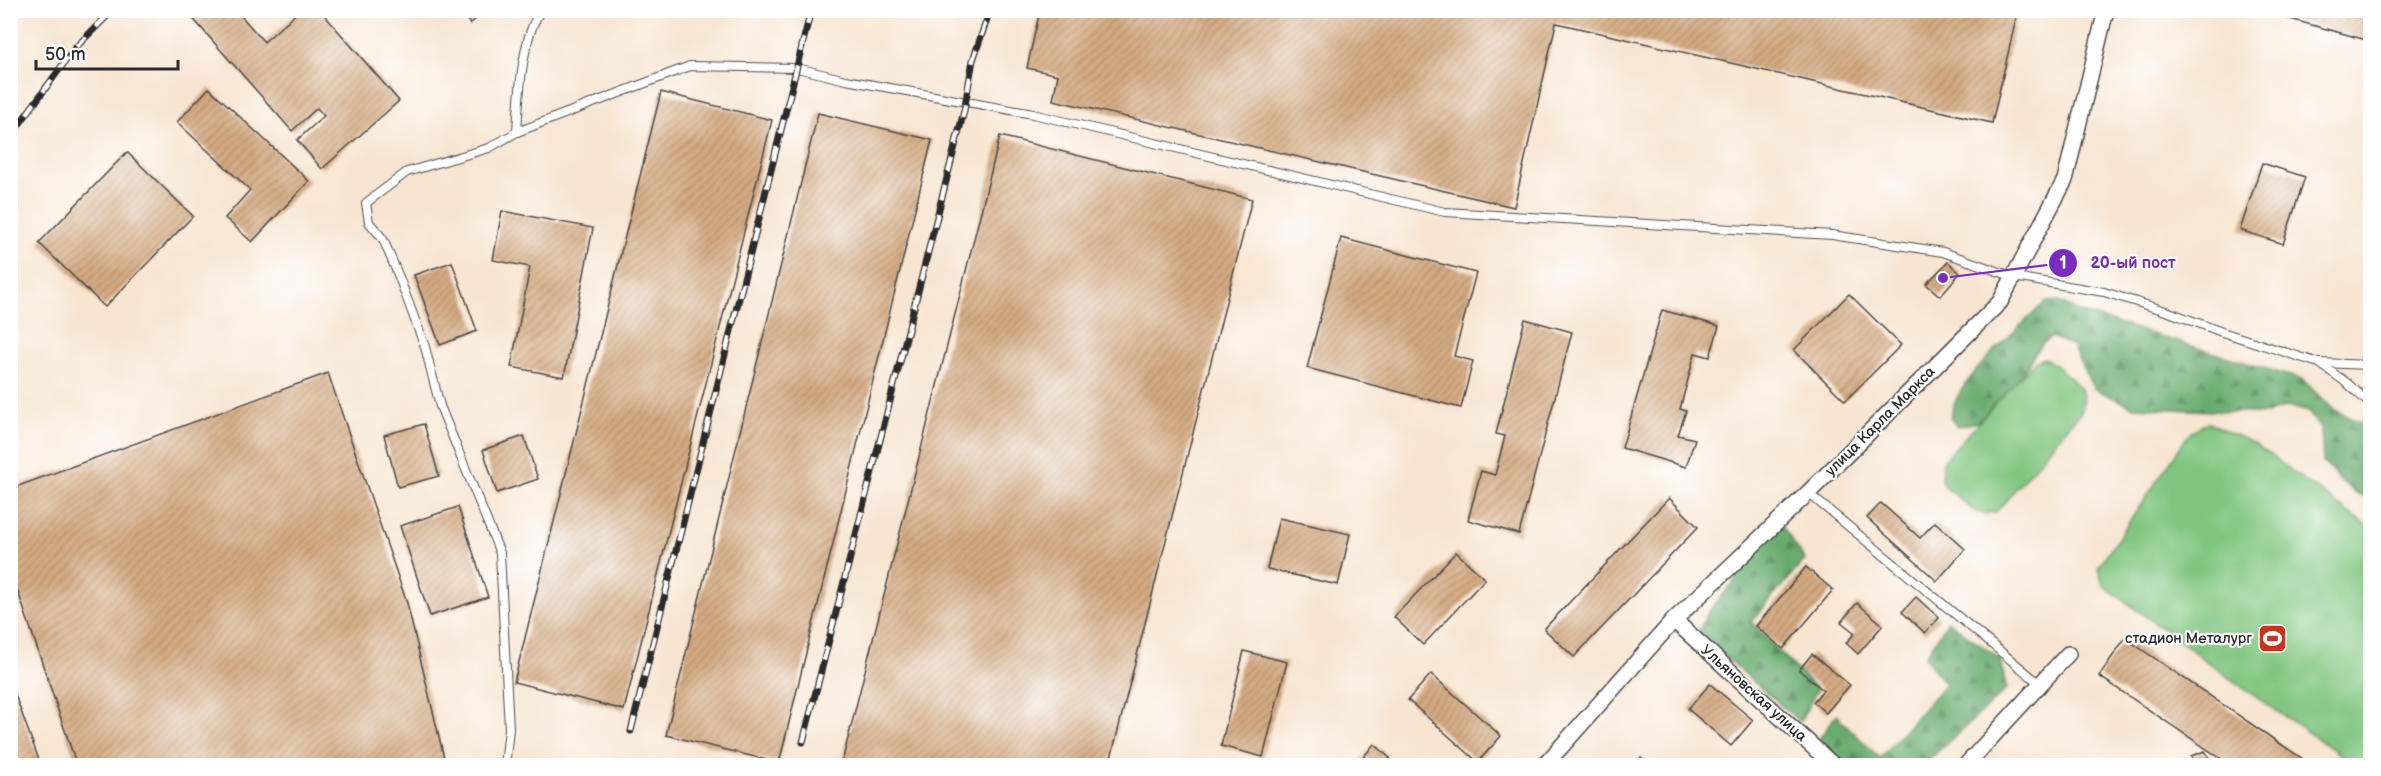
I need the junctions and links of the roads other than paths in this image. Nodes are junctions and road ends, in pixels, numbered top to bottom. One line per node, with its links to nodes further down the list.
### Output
1 (541, 10): 3 (lane)
2 (2106, 10): 4 (street, улица Карла Маркса)
3 (517, 132): 4 (lane); 12 (lane)
4 (2014, 277): 5 (lane); 8 (street, улица Карла Маркса)
5 (2319, 363): 6 (lane); 7 (lane)
6 (2370, 364)
7 (2370, 404)
8 (1808, 493): 9 (street, улица Карла Маркса); 11 (lane)
9 (1674, 620): 13 (street, улица Карла Маркса); 14 (street, Ульяновская улица)
10 (2068, 654): 11 (street)
11 (2040, 684): 15 (street)
12 (505, 765)
13 (1544, 765)
14 (1834, 765)
15 (1965, 765)

